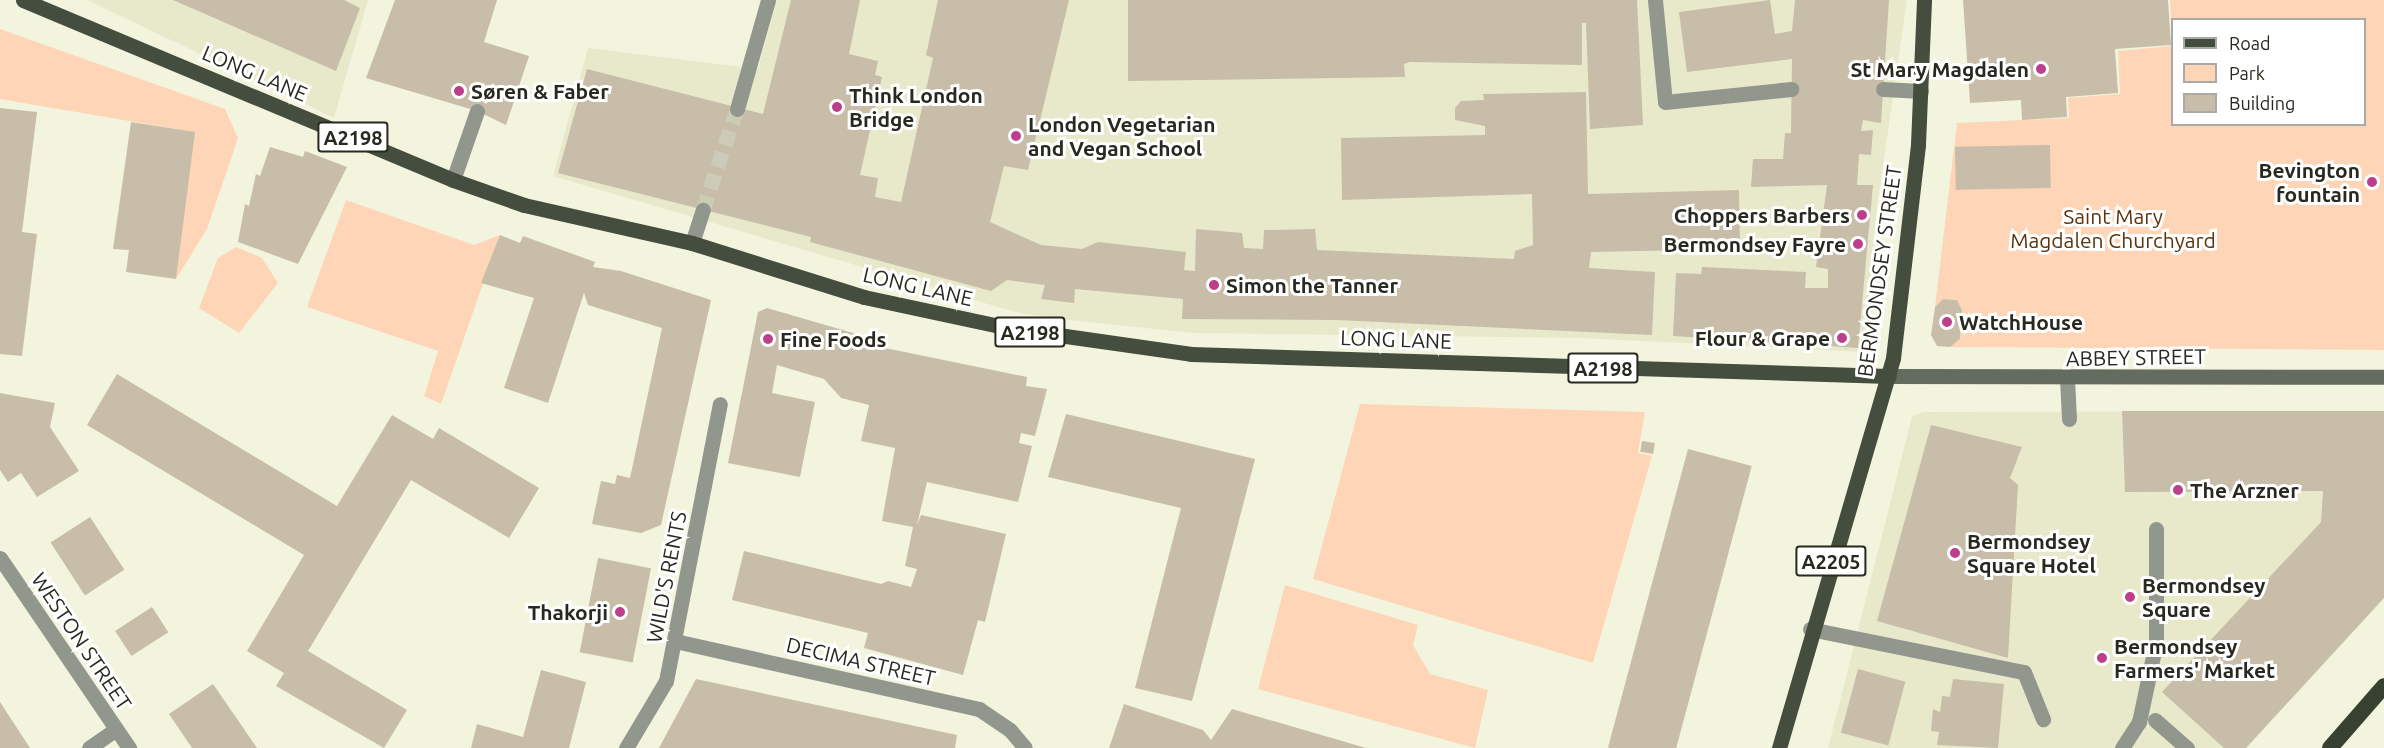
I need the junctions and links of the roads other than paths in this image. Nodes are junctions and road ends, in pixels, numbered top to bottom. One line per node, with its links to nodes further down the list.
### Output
1 (23, 0): 10 (main road, LONG LANE / A2198)
2 (768, 0): 8 (street)
3 (1655, 0): 5 (street)
4 (1924, 0): 7 (main road, BERMONDSEY STREET / A2205)
5 (1791, 89)
6 (1883, 89): 7 (street)
7 (1921, 92): 13 (main road, BERMONDSEY STREET / A2205)
8 (737, 109)
9 (477, 111): 10 (street)
10 (453, 180): 12 (main road, LONG LANE / A2198)
11 (704, 210): 12 (street)
12 (692, 243): 13 (main road, LONG LANE / A2198)
13 (1889, 376): 15 (main road, ABBEY STREET); 20 (main road, BERMONDSEY STREET / A2205)
14 (2384, 377): 15 (main road, ABBEY STREET)
15 (2067, 378): 17 (street)
16 (720, 404): 21 (street, WILD'S RENTS)
17 (2069, 419)
18 (2156, 529): 31 (street)
19 (1, 562): 25 (street, WESTON STREET)
20 (1810, 629): 23 (street); 30 (main road, BERMONDSEY STREET / A2205)
21 (675, 641): 28 (street, WILD'S RENTS); 29 (street, DECIMA STREET)
22 (2384, 686): 33 (highway)
23 (2043, 719)
24 (2155, 720): 32 (street)
25 (116, 729): 26 (street); 27 (street, WESTON STREET)
26 (89, 748)
27 (129, 748)
28 (626, 748)
29 (1025, 748)
30 (1779, 748)
31 (2122, 748)
32 (2187, 748)
33 (2330, 748)

